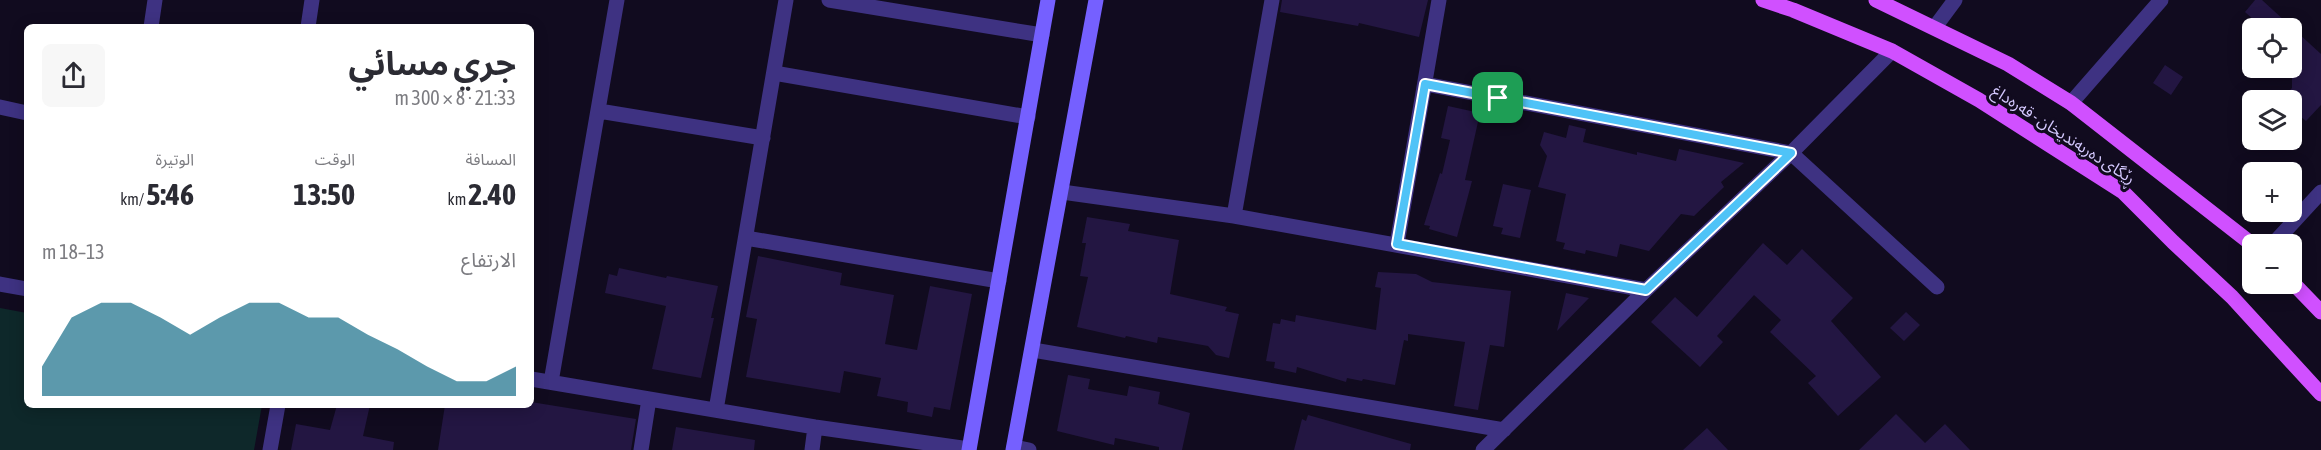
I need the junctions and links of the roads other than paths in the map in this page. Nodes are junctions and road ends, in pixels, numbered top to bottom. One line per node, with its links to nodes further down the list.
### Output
1 (155, 0): 14 (street)
2 (312, 0): 15 (street)
3 (617, 0): 23 (street)
4 (786, 0): 19 (street)
5 (829, 0): 17 (street)
6 (1048, 0): 17 (street)
7 (1096, 0): 28 (street)
8 (1272, 0): 30 (street)
9 (1439, 0): 20 (street)
10 (1763, 0): 18 (main road, ڕێگای دەربەندیخان - قەرەداغ)
11 (1876, 0): 16 (main road)
12 (1955, 0): 16 (street)
13 (2161, 0): 21 (street)
14 (151, 24)
15 (308, 24)
16 (1935, 27): 21 (main road)
17 (1042, 34): 25 (street)
18 (1892, 51): 27 (street); 45 (main road, ڕێگای دەربەندیخان - قەرەداغ)
19 (774, 73): 25 (street); 26 (street)
20 (1425, 84): 27 (street); 34 (street)
21 (2071, 103): 32 (main road)
22 (0, 107): 24 (street)
23 (599, 111): 26 (street); 44 (street)
24 (24, 112)
25 (1028, 117): 35 (street)
26 (763, 138): 33 (street)
27 (1791, 153): 37 (street); 39 (street)
28 (1062, 192): 30 (street); 42 (street)
29 (2321, 192): 31 (street)
30 (1234, 216): 34 (street)
31 (2282, 234)
32 (2242, 236)
33 (746, 238): 35 (street); 48 (street)
34 (1397, 244): 39 (street)
35 (999, 281): 55 (street)
36 (0, 284): 38 (street)
37 (1937, 287)
38 (24, 288)
39 (1646, 290): 50 (street)
40 (2302, 292): 41 (main road)
41 (2321, 312)
42 (1033, 350): 50 (street); 51 (street)
43 (534, 379): 44 (street)
44 (551, 382): 46 (street)
45 (2321, 394)
46 (649, 399): 48 (street); 53 (street)
47 (277, 408): 52 (street)
48 (716, 410): 49 (street)
49 (815, 427): 54 (street); 55 (street)
50 (1504, 430): 56 (street)
51 (1019, 449)
52 (270, 450)
53 (641, 450)
54 (812, 450)
55 (969, 450)
56 (1483, 450)

